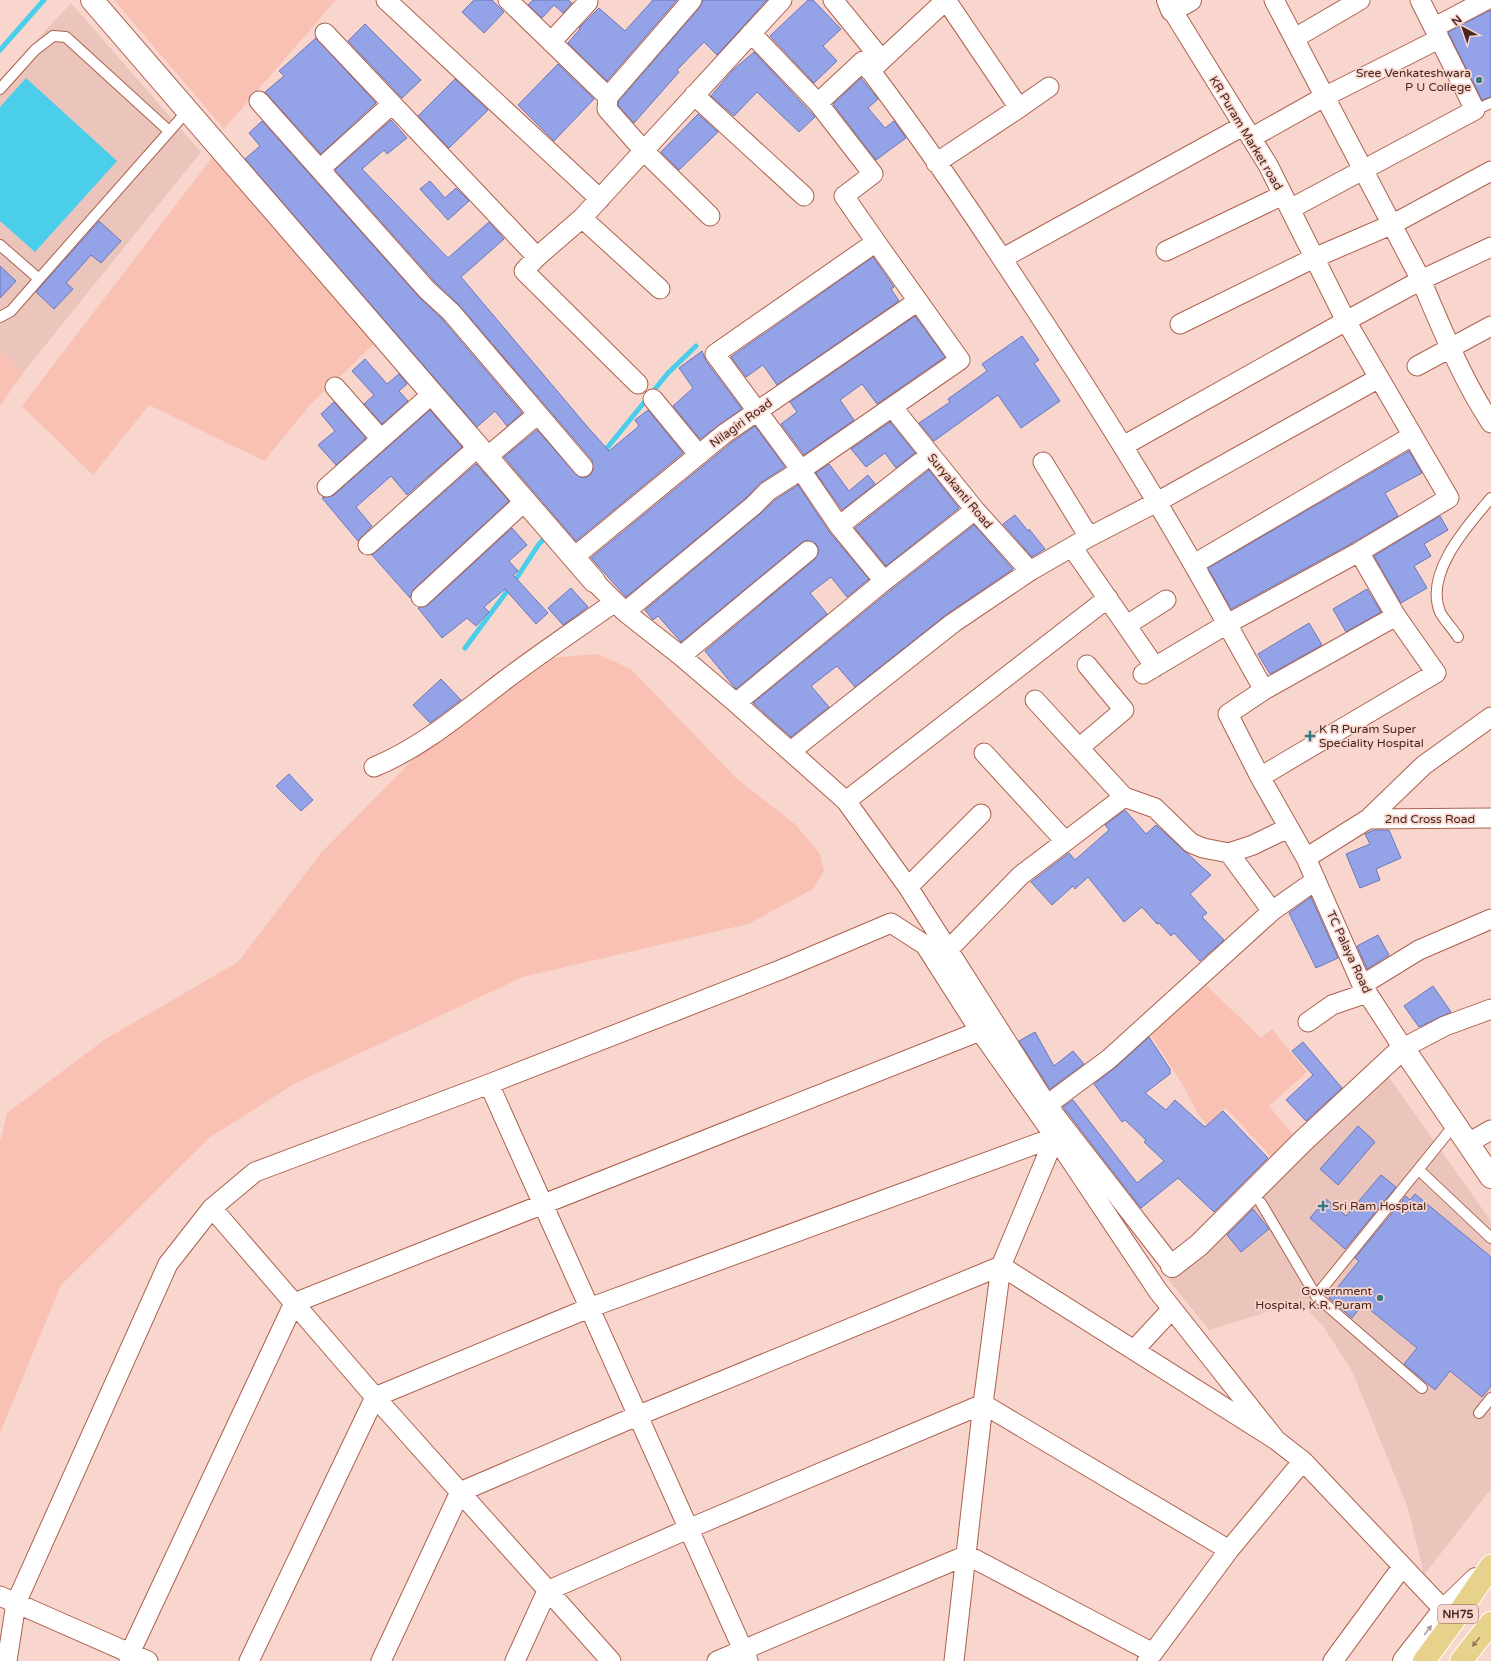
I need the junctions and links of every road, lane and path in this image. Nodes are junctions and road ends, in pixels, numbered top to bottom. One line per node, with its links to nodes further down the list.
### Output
1 (92, 0): 64 (street)
2 (386, 0): 39 (street)
3 (508, 0): 18 (street)
4 (586, 0): 18 (street)
5 (692, 0): 23 (street)
6 (782, 0): 15 (street)
7 (833, 0): 19 (street)
8 (946, 0): 19 (street); 29 (street)
9 (1274, 0): 17 (street)
10 (1360, 0): 17 (street)
11 (1420, 0): 16 (street)
12 (1486, 0): 16 (street)
13 (1177, 3): 32 (street, KR Puram Market road)
14 (325, 33): 27 (street)
15 (751, 33): 22 (street); 26 (street)
16 (1432, 36): 24 (street); 28 (street)
17 (1295, 38): 24 (street)
18 (551, 42): 23 (street)
19 (876, 66): 26 (street); 34 (street)
20 (1049, 87): 29 (street)
21 (0, 89): 31 (lane)
22 (694, 95): 33 (street); 38 (street)
23 (608, 97): 33 (street)
24 (1324, 97): 32 (street); 36 (street)
25 (259, 101): 35 (street)
26 (818, 103): 44 (street)
27 (392, 104): 35 (street); 48 (street)
28 (1483, 106): 36 (street)
29 (1020, 108): 34 (street)
30 (182, 117): 31 (lane)
31 (169, 131): 51 (lane)
32 (1247, 132): 40 (street, KR Puram Market road); 49 (street)
33 (644, 151): 39 (street); 41 (street)
34 (936, 163): 49 (street)
35 (320, 169): 69 (street)
36 (1363, 169): 40 (street); 43 (street)
37 (1491, 171): 43 (street)
38 (804, 196)
39 (600, 198): 42 (street)
40 (1286, 202): 47 (street); 50 (street, KR Puram Market road)
41 (710, 216)
42 (582, 218): 48 (street); 53 (street)
43 (1393, 224): 50 (street); 52 (street)
44 (876, 242): 54 (street); 68 (street)
45 (0, 245): 51 (lane)
46 (1491, 247): 52 (street)
47 (1166, 251)
48 (537, 257): 62 (street)
49 (1003, 258): 73 (street)
50 (1314, 258): 56 (street, KR Puram Market road); 57 (street)
51 (38, 279): 55 (lane)
52 (1422, 280): 56 (street); 59 (street)
53 (660, 289)
54 (918, 301): 67 (street); 68 (street, Nilagiri Road)
55 (0, 317)
56 (1346, 321): 61 (street, KR Puram Market road); 73 (street)
57 (1180, 324)
58 (1491, 326): 59 (street)
59 (1450, 347): 60 (street); 66 (street)
60 (1417, 366)
61 (1379, 378): 71 (street, KR Puram Market road); 83 (street)
62 (638, 384)
63 (335, 387): 72 (street)
64 (432, 394): 72 (street); 74 (street)
65 (653, 399): 75 (street)
66 (1484, 399): 70 (street)
67 (893, 408): 76 (street, Suryakanti Road); 79 (street)
68 (757, 411): 75 (street, Nilagiri Road); 79 (street)
69 (538, 414): 74 (street); 78 (street)
70 (1491, 423)
71 (1412, 436): 90 (street, KR Puram Market road); 92 (street)
72 (381, 439): 80 (street)
73 (1123, 446): 83 (street)
74 (482, 452): 82 (street); 87 (street)
75 (698, 455): 91 (street, Nilagiri Road)
76 (930, 455): 84 (street, Suryakanti Road); 85 (street)
77 (1043, 462): 86 (street)
78 (583, 467)
79 (801, 470): 85 (street); 99 (street)
80 (327, 487)
81 (1491, 498): 103 (lane)
82 (525, 501): 91 (street); 96 (street)
83 (1157, 502): 86 (street); 92 (street)
84 (975, 510): 93 (street, Suryakanti Road); 95 (street)
85 (839, 526): 95 (street)
86 (1089, 537): 88 (street)
87 (368, 545)
88 (1072, 547): 93 (street); 97 (street)
89 (808, 551): 104 (street)
90 (1359, 552): 100 (street); 101 (street)
91 (573, 558): 94 (street)
92 (1194, 564): 101 (street)
93 (1030, 571): 111 (street)
94 (594, 581): 99 (street)
95 (884, 581): 108 (street)
96 (421, 597)
97 (1108, 598): 102 (street); 116 (street)
98 (1166, 600): 102 (street)
99 (620, 607): 104 (street); 113 (street)
100 (1396, 616): 106 (street); 114 (street)
101 (1227, 624): 102 (street); 106 (street)
102 (1127, 625)
103 (1458, 637)
104 (681, 656): 108 (street)
105 (1087, 665): 110 (street)
106 (1264, 690): 114 (street, TC Palaya Road)
107 (1035, 700): 110 (street)
108 (736, 703): 111 (street)
109 (1491, 716): 119 (street)
110 (1079, 748): 115 (street)
111 (791, 751): 116 (street)
112 (984, 753): 121 (street)
113 (374, 767)
114 (1260, 777): 120 (street, TC Palaya Road)
115 (1124, 797): 121 (street); 122 (street)
116 (846, 801): 125 (street)
117 (981, 814): 125 (street)
118 (1491, 818): 119 (street, 2nd Cross Road)
119 (1368, 819): 123 (street)
120 (1288, 828): 122 (street); 123 (street, TC Palaya Road)
121 (1065, 841): 128 (street)
122 (1229, 853): 126 (street)
123 (1306, 858): 124 (street, TC Palaya Road)
124 (1316, 880): 126 (street); 129 (street, TC Palaya Road)
125 (908, 887): 128 (street)
126 (1272, 911): 135 (street)
127 (1491, 918): 129 (street)
128 (948, 950): 135 (street)
129 (1365, 989): 131 (street); 133 (street, TC Palaya Road)
130 (1491, 1009): 133 (street)
131 (1308, 1022)
132 (980, 1031): 134 (street); 138 (street); 142 (street)
133 (1403, 1048): 136 (street, TC Palaya Road); 147 (street)
134 (489, 1084): 142 (street); 144 (street)
135 (1047, 1105): 147 (street)
136 (1455, 1124): 139 (street, TC Palaya Road); 140 (lane)
137 (1491, 1130): 139 (street)
138 (1055, 1137): 146 (street); 150 (street); 151 (street)
139 (1468, 1143): 141 (street, TC Palaya Road)
140 (1419, 1170): 145 (lane); 148 (lane)
141 (1491, 1177)
142 (542, 1203): 149 (street); 150 (street)
143 (1261, 1204): 148 (lane)
144 (212, 1208): 149 (street); 168 (street)
145 (1491, 1238)
146 (1001, 1266): 152 (street); 156 (street); 158 (street)
147 (1172, 1266)
148 (1316, 1296): 153 (lane)
149 (294, 1303): 154 (street); 172 (street)
150 (589, 1308): 154 (street); 158 (street)
151 (1172, 1309): 152 (street); 159 (street)
152 (1134, 1350): 159 (street)
153 (1422, 1388)
154 (375, 1397): 161 (street); 176 (street)
155 (1491, 1398): 157 (lane)
156 (983, 1404): 162 (street); 163 (street); 164 (street)
157 (1479, 1412)
158 (637, 1416): 161 (street); 162 (street)
159 (1276, 1440): 160 (street)
160 (1303, 1461): 163 (street); 166 (street)
161 (460, 1492): 167 (street); 177 (street)
162 (688, 1529): 167 (street); 171 (street)
163 (1229, 1550): 173 (street)
164 (967, 1555): 171 (street); 173 (street); 181 (street)
165 (1491, 1565): 169 (street); 184 (highway, NH75)
166 (1402, 1567): 169 (street); 182 (street)
167 (547, 1591): 178 (street); 179 (street)
168 (8, 1599): 172 (street); 174 (street)
169 (1444, 1610): 183 (street, one-way to 169)
170 (1491, 1624): 185 (highway, NH75, one-way to 185)
171 (745, 1655): 180 (street)
172 (129, 1657): 175 (street)
173 (1150, 1657)
174 (7, 1661)
175 (148, 1661)
176 (249, 1661)
177 (382, 1661)
178 (515, 1661)
179 (611, 1661)
180 (717, 1661)
181 (954, 1661)
182 (1333, 1661)
183 (1404, 1661)
184 (1424, 1661)
185 (1461, 1661)

